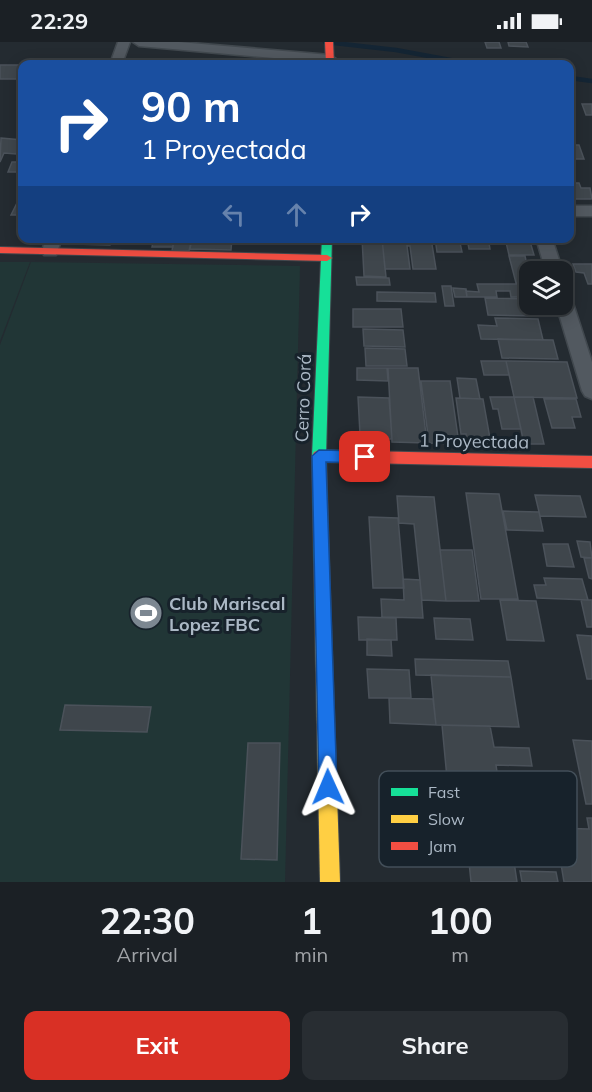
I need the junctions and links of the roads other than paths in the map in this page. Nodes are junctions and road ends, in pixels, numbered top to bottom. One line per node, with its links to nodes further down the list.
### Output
1 (124, 42): 4 (street)
2 (139, 42): 3 (street)
3 (330, 54)
4 (117, 60)
5 (574, 210): 6 (street)
6 (592, 211)
7 (327, 243): 11 (street, Cerro Corá)
8 (546, 243): 12 (street)
9 (52, 245): 10 (street); 11 (street)
10 (0, 250)
11 (327, 258): 15 (street, Cerro Corá)
12 (551, 261)
13 (568, 315): 14 (street)
14 (592, 391)
15 (319, 456): 16 (street, 1 Proyectada); 17 (street, Cerro Corá)
16 (592, 462)
17 (330, 882)

